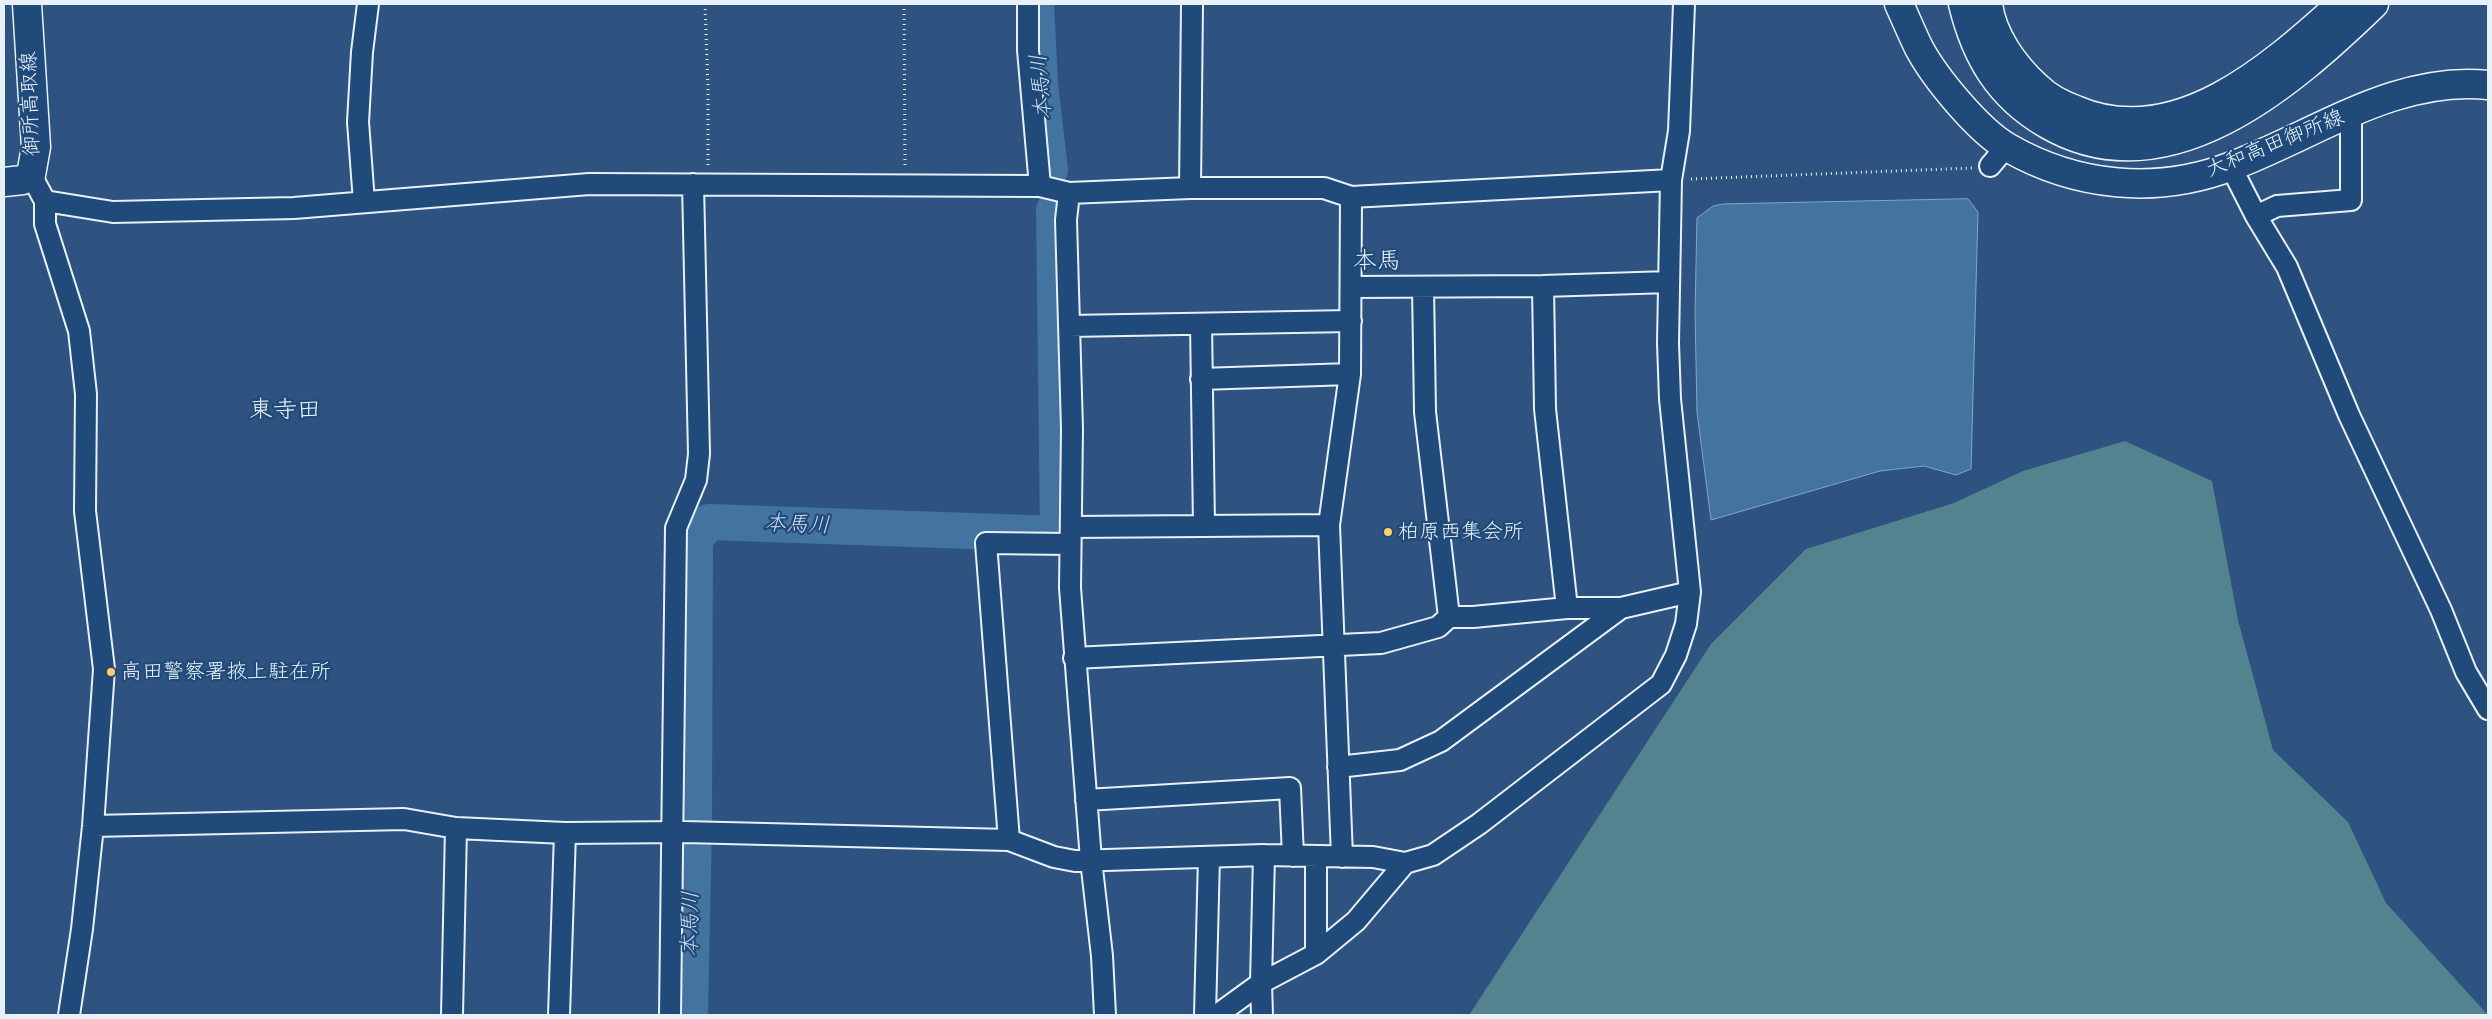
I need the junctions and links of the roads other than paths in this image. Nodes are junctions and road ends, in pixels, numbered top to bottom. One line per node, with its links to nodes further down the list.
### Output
1 (27, 4): 14 (main road, 御所高取線)
2 (368, 4): 22 (street)
3 (1028, 4): 19 (street)
4 (1192, 4): 18 (street)
5 (1684, 4): 15 (street)
6 (1899, 4): 13 (main road, 大和高田御所線)
7 (1963, 4): 10 (main road)
8 (1988, 4): 9 (main road)
9 (2341, 4)
10 (2374, 4)
11 (2488, 85): 12 (main road, 大和高田御所線)
12 (2351, 114): 13 (main road, 大和高田御所線); 23 (street)
13 (2231, 167): 23 (street)
14 (31, 175): 16 (main road, 御所高取線); 21 (street)
15 (1672, 180): 20 (street); 24 (street)
16 (4, 182)
17 (700, 185): 19 (street); 22 (street); 47 (street)
18 (1190, 188): 19 (street); 20 (street)
19 (1054, 190): 30 (street)
20 (1351, 197): 26 (street)
21 (45, 201): 22 (street); 45 (street)
22 (364, 202)
23 (2256, 216): 42 (street)
24 (1669, 282): 25 (street); 36 (street)
25 (1543, 286): 27 (street); 37 (street)
26 (1352, 287): 27 (street); 28 (street)
27 (1423, 287): 39 (street)
28 (1351, 321): 29 (street); 31 (street)
29 (1201, 324): 30 (street); 32 (street)
30 (1069, 326): 35 (street)
31 (1350, 374): 32 (street); 33 (street)
32 (1201, 378): 34 (street)
33 (1329, 525): 34 (street); 40 (street)
34 (1204, 526): 35 (street)
35 (1071, 536): 41 (street); 49 (street)
36 (1690, 592): 38 (street); 56 (street)
37 (1567, 608): 38 (street); 39 (street)
38 (1621, 608): 43 (street)
39 (1449, 617): 40 (street)
40 (1333, 646): 41 (street); 43 (street)
41 (1074, 658): 44 (street)
42 (2488, 709)
43 (1338, 767): 54 (street)
44 (1086, 800): 51 (street); 55 (street)
45 (93, 826): 46 (street); 59 (street)
46 (456, 828): 48 (street); 60 (street)
47 (679, 832): 48 (street); 49 (street); 62 (street)
48 (565, 833): 61 (street)
49 (1009, 840): 55 (street)
50 (1264, 855): 51 (street); 52 (street); 58 (street)
51 (1293, 856): 53 (street)
52 (1210, 857): 55 (street); 64 (street)
53 (1316, 857): 54 (street); 57 (street)
54 (1342, 857): 56 (street)
55 (1091, 860): 63 (street)
56 (1405, 863): 57 (street)
57 (1316, 954): 58 (street)
58 (1261, 983): 65 (street); 66 (street)
59 (69, 1015)
60 (452, 1015)
61 (559, 1015)
62 (670, 1015)
63 (1105, 1015)
64 (1205, 1015)
65 (1217, 1015)
66 (1262, 1015)

